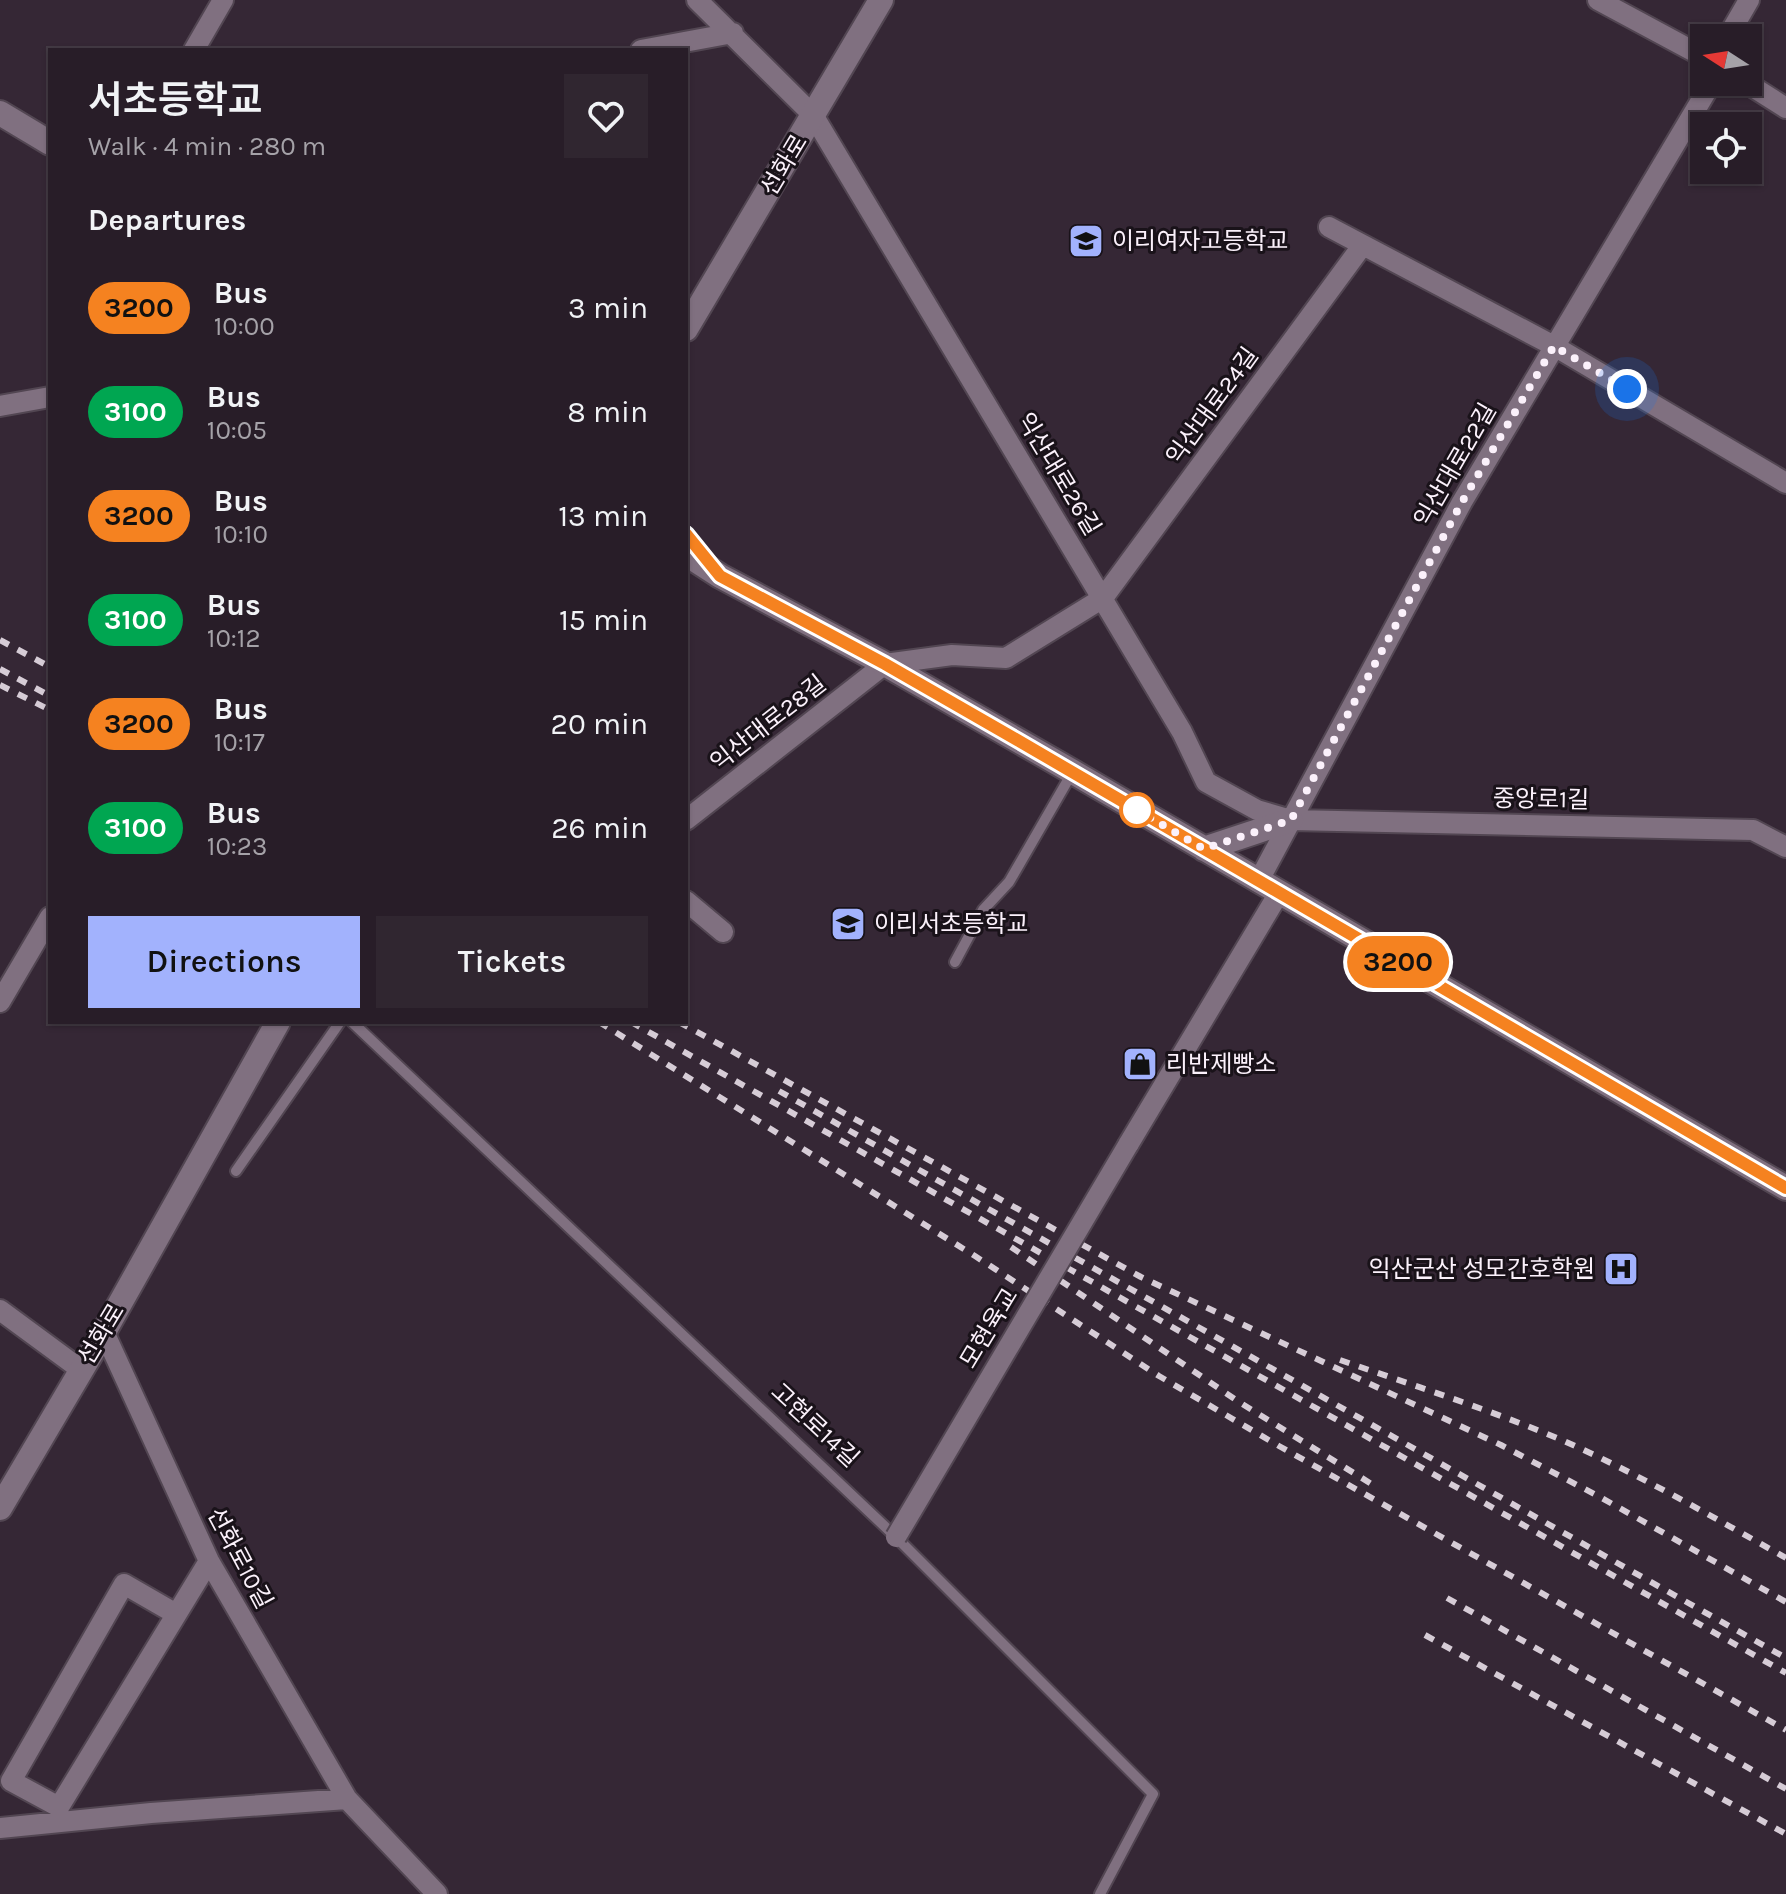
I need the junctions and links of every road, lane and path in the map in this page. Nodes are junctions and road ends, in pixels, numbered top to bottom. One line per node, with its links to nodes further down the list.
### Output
1 (223, 0): 8 (street)
2 (697, 0): 7 (street, 익산대로26길)
3 (881, 0): 15 (street, 선화로)
4 (1598, 0): 10 (street)
5 (1749, 0): 6 (street)
6 (1735, 24)
7 (733, 33): 9 (street); 15 (street, 익산대로26길)
8 (195, 48)
9 (652, 48)
10 (1690, 49)
11 (1762, 93): 13 (street)
12 (1704, 96): 20 (street, 익산대로22길)
13 (1786, 108)
14 (0, 113): 16 (street)
15 (813, 115): 19 (street, 선화로); 28 (street, 익산대로26길)
16 (48, 142)
17 (1329, 227): 18 (street)
18 (1362, 246): 20 (street); 28 (street, 익산대로24길)
19 (688, 326)
20 (1554, 346): 23 (street); 32 (street, 익산대로22길)
21 (48, 397): 22 (street)
22 (0, 406)
23 (1786, 483)
24 (688, 536): 27 (street)
25 (688, 555): 27 (street)
26 (688, 569): 27 (street)
27 (720, 576): 29 (street)
28 (1103, 598): 29 (street); 32 (street, 익산대로26길)
29 (885, 664): 30 (street); 31 (street, 익산대로28길)
30 (1073, 772): 34 (street); 39 (lane)
31 (688, 818)
32 (1291, 820): 33 (street, 중앙로1길); 34 (street); 35 (street, 익산대로22길)
33 (1786, 847)
34 (1204, 849): 35 (street)
35 (1269, 887): 45 (street); 50 (street, 모현육교, bridge)
36 (688, 903): 38 (street)
37 (48, 920): 40 (street)
38 (723, 932)
39 (955, 962)
40 (0, 1002)
41 (277, 1024): 47 (street, 선화로)
42 (339, 1024): 44 (lane)
43 (354, 1024): 50 (lane, 고현로14길)
44 (236, 1171)
45 (1786, 1188)
46 (0, 1310): 48 (street)
47 (104, 1332): 48 (street, 선화로); 51 (street, 선화로10길)
48 (80, 1369): 49 (street, 선화로)
49 (0, 1508)
50 (896, 1537): 56 (lane, 고현로14길)
51 (209, 1561): 52 (street); 53 (street, 선화로10길)
52 (176, 1614): 52 (street)
53 (347, 1799): 54 (street); 55 (street, 선화로10길)
54 (0, 1828)
55 (437, 1894)
56 (1100, 1894)

